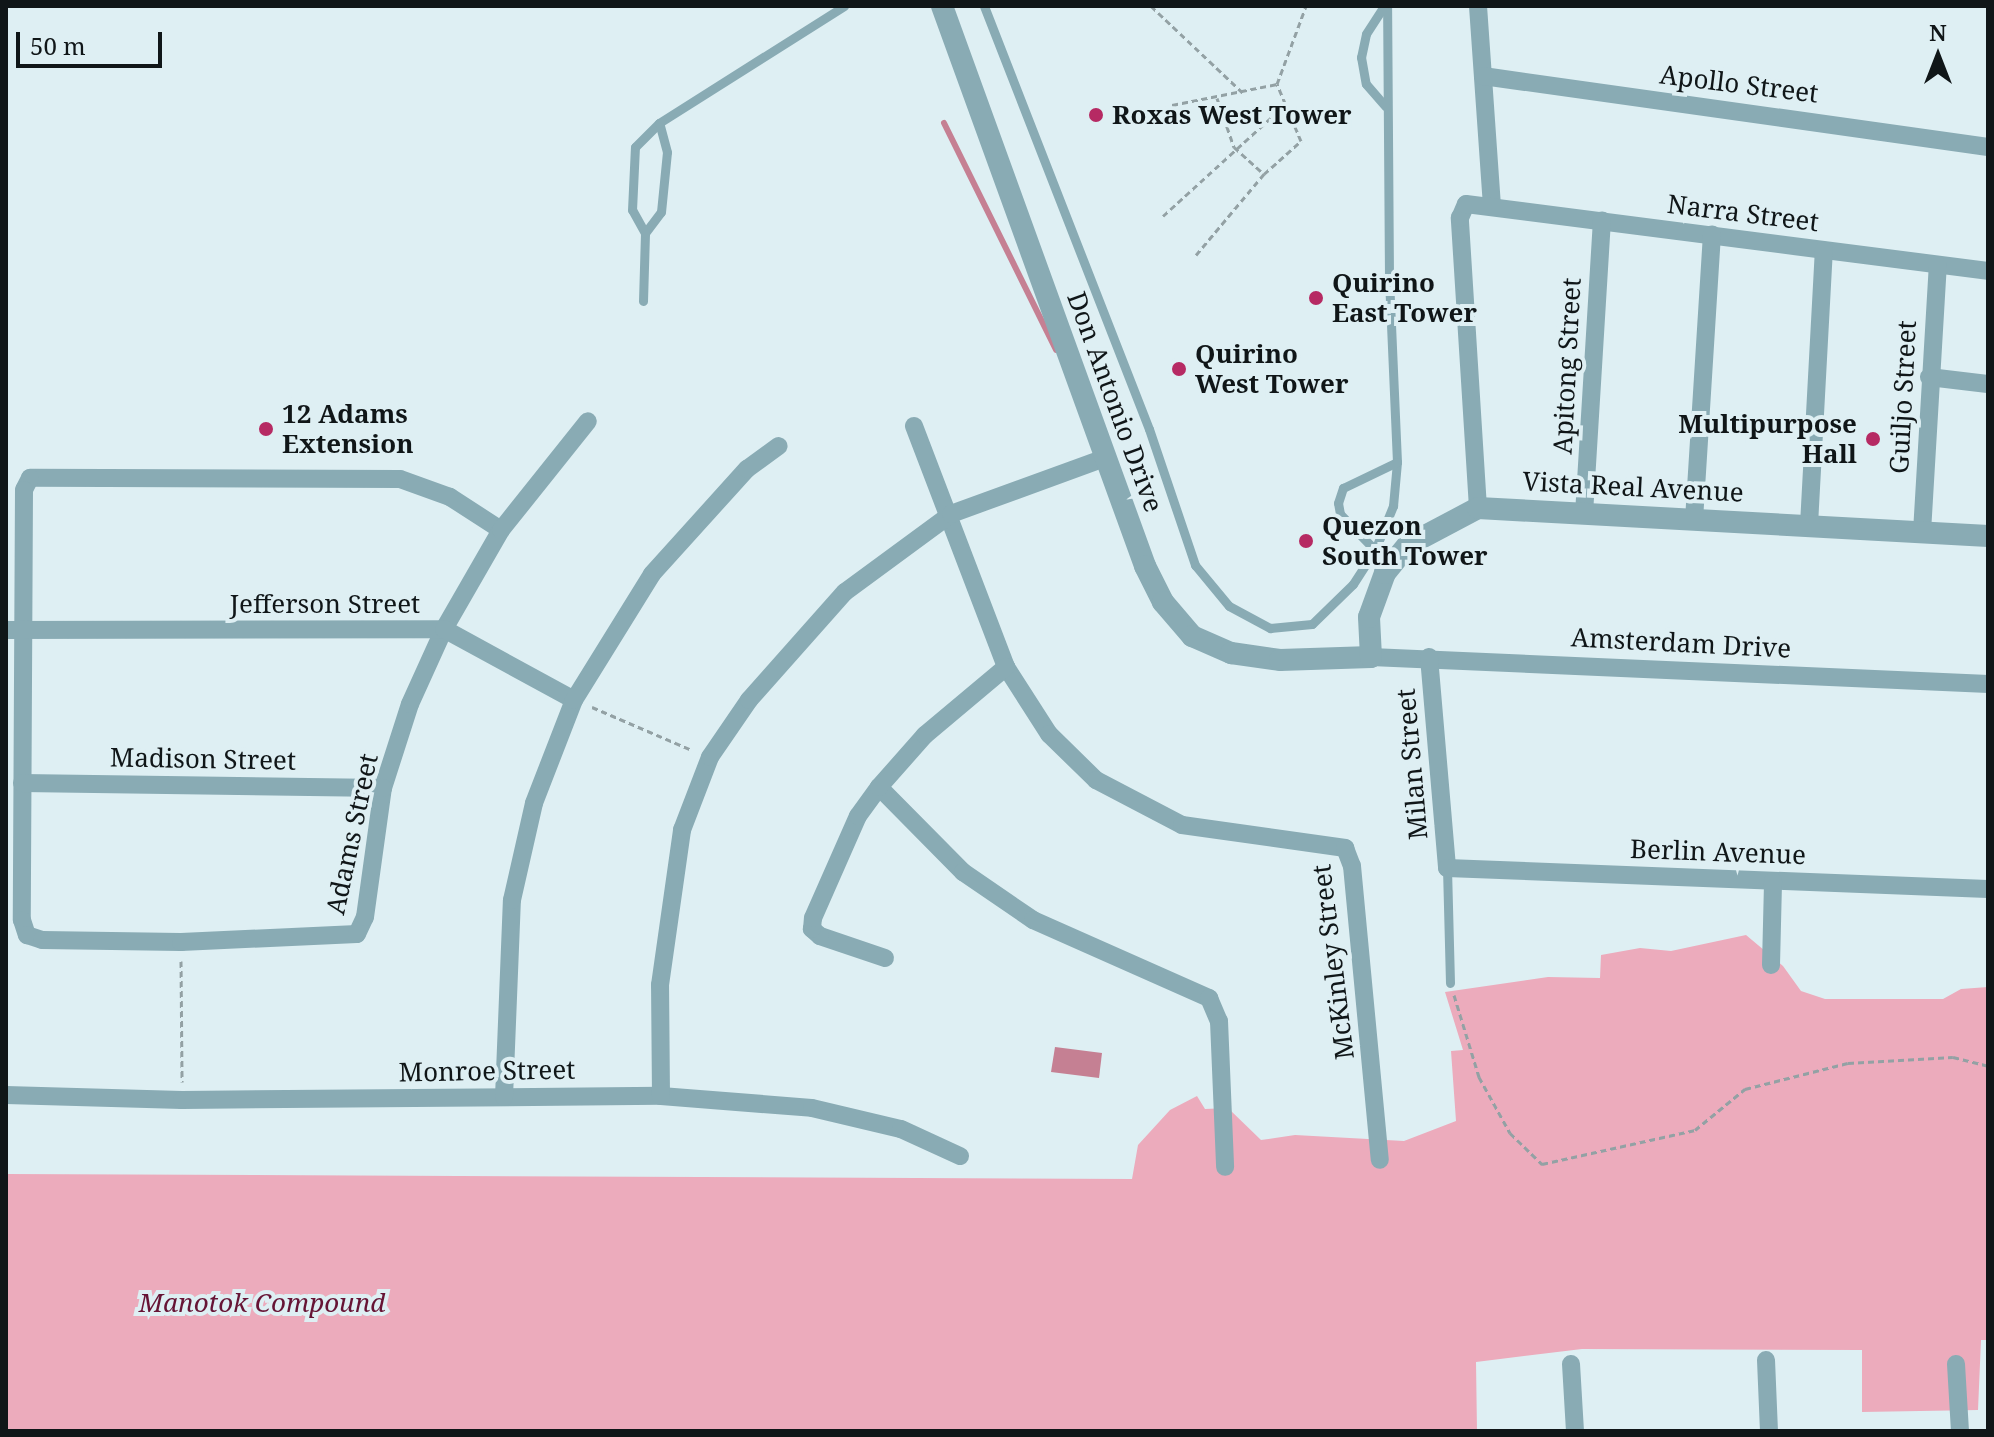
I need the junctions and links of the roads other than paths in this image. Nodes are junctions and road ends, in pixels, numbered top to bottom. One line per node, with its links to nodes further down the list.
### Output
1 (844, 6): 8 (lane)
2 (942, 6): 23 (street, Don Antonio Drive)
3 (984, 6): 33 (lane)
4 (1386, 6): 7 (lane); 7 (lane)
5 (1478, 6): 6 (street)
6 (1483, 76): 9 (street, Apollo Street); 10 (street)
7 (1386, 107): 24 (lane)
8 (659, 123): 12 (lane); 12 (lane)
9 (1988, 147)
10 (1492, 204): 11 (street, Narra Street); 25 (street)
11 (1602, 221): 13 (street, Narra Street); 27 (street, Apitong Street)
12 (645, 233): 17 (lane)
13 (1712, 235): 14 (street, Narra Street); 28 (street)
14 (1824, 250): 15 (street, Narra Street); 29 (street)
15 (1938, 265): 16 (street, Narra Street); 18 (street, Guiljo Street)
16 (1988, 271)
17 (643, 301)
18 (1929, 377): 19 (street); 31 (street, Guiljo Street)
19 (1988, 384)
20 (588, 421): 30 (street, Adams Street)
21 (914, 426): 26 (street, McKinley Street)
22 (779, 446): 40 (street)
23 (1105, 458): 26 (street); 36 (street, Don Antonio Drive)
24 (1397, 462): 33 (lane); 33 (lane)
25 (1478, 508): 27 (street, Vista Real Avenue); 36 (street)
26 (951, 514): 38 (street, McKinley Street); 51 (street)
27 (1584, 514): 28 (street, Vista Real Avenue)
28 (1694, 520): 29 (street, Vista Real Avenue)
29 (1809, 525): 31 (street, Vista Real Avenue)
30 (501, 530): 34 (street, Adams Street); 35 (street)
31 (1922, 532): 32 (street, Vista Real Avenue)
32 (1988, 536)
33 (1375, 550)
34 (444, 629): 35 (street, Jefferson Street); 40 (street, Jefferson Street); 43 (street, Adams Street)
35 (15, 630): 41 (street)
36 (1371, 657): 37 (street, Amsterdam Drive)
37 (1429, 657): 39 (street, Amsterdam Drive); 44 (street, Milan Street)
38 (1006, 667): 42 (street); 54 (street, McKinley Street)
39 (1988, 684)
40 (574, 700): 52 (street)
41 (22, 783): 43 (street, Madison Street); 43 (street, Adams Street)
42 (879, 787): 47 (street); 55 (street)
43 (383, 788)
44 (1447, 868): 45 (street, Berlin Avenue); 49 (lane)
45 (1773, 881): 46 (street, Berlin Avenue); 48 (street)
46 (1988, 889)
47 (885, 958)
48 (1771, 965)
49 (1450, 983)
50 (6, 1095): 52 (street, Monroe Street)
51 (661, 1096): 52 (street, Monroe Street); 53 (street, Monroe Street)
52 (504, 1097)
53 (960, 1156)
54 (1380, 1160)
55 (1225, 1167)
56 (1766, 1360): 60 (street)
57 (1571, 1364): 59 (street)
58 (1956, 1364): 61 (street)
59 (1575, 1431)
60 (1769, 1431)
61 (1960, 1431)

